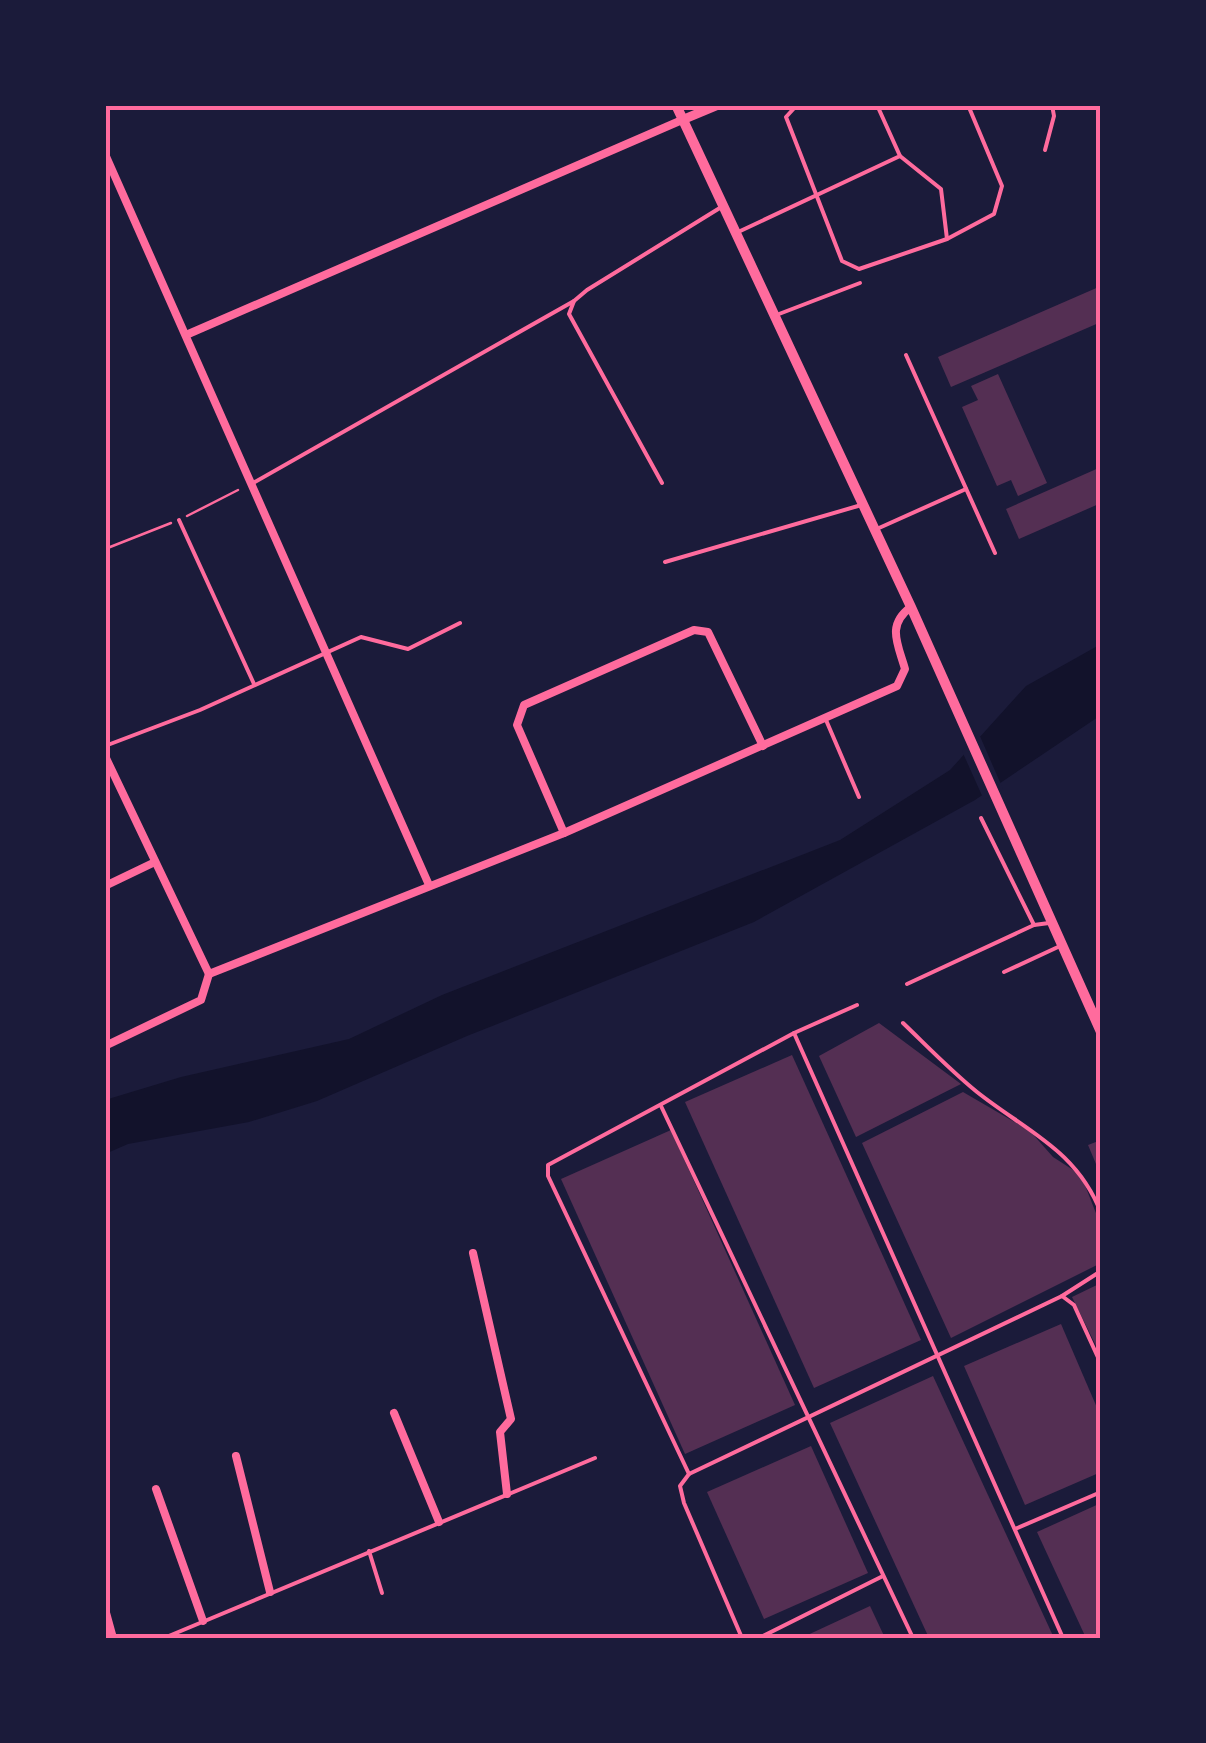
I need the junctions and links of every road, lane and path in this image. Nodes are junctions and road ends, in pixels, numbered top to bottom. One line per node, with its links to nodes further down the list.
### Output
1 (676, 105): 7 (main road)
2 (718, 105): 7 (street)
3 (798, 105): 11 (lane)
4 (877, 105): 10 (lane)
5 (968, 105): 14 (lane)
6 (1052, 105): 8 (lane)
7 (682, 120): 12 (main road); 18 (street)
8 (1045, 150)
9 (105, 154): 18 (street)
10 (900, 156): 11 (lane); 14 (lane)
11 (818, 194): 13 (lane); 14 (lane)
12 (723, 206): 13 (main road); 16 (lane)
13 (736, 233): 17 (main road)
14 (947, 240)
15 (860, 283): 17 (lane)
16 (574, 300): 20 (lane); 21 (lane)
17 (774, 316): 23 (main road)
18 (186, 335): 20 (street)
19 (906, 355): 22 (lane)
20 (253, 483): 30 (street)
21 (662, 484)
22 (966, 488): 25 (lane); 26 (lane)
23 (863, 504): 25 (main road); 27 (lane)
24 (179, 520): 31 (lane)
25 (875, 530): 28 (main road)
26 (996, 553)
27 (665, 562)
28 (910, 607): 32 (street); 42 (main road)
29 (460, 623): 30 (lane)
30 (327, 650): 31 (lane); 40 (street)
31 (254, 684): 33 (lane)
32 (826, 720): 34 (street); 36 (lane)
33 (105, 746)
34 (763, 746): 38 (street); 38 (street)
35 (105, 756): 39 (street)
36 (859, 796)
37 (981, 818): 43 (lane)
38 (564, 834): 40 (street)
39 (155, 862): 41 (street); 46 (street)
40 (429, 885): 46 (street)
41 (105, 886)
42 (1052, 923): 43 (lane); 44 (main road)
43 (1034, 925): 47 (lane)
44 (1062, 945): 45 (lane); 50 (main road)
45 (1004, 972)
46 (209, 974): 52 (street)
47 (907, 984)
48 (856, 1005): 51 (lane)
49 (903, 1023): 54 (lane)
50 (1101, 1032)
51 (794, 1033): 53 (lane); 58 (lane)
52 (105, 1046)
53 (661, 1106): 61 (lane); 64 (lane)
54 (1101, 1213)
55 (474, 1252): 67 (street)
56 (1101, 1271): 57 (lane)
57 (1062, 1296): 58 (lane); 59 (lane)
58 (939, 1356): 61 (lane); 69 (lane)
59 (1101, 1364)
60 (394, 1413): 68 (street)
61 (806, 1420): 64 (lane); 71 (lane)
62 (236, 1456): 72 (street)
63 (595, 1458): 67 (lane)
64 (689, 1474): 78 (lane)
65 (156, 1489): 75 (street)
66 (1101, 1492): 69 (lane)
67 (507, 1494): 68 (lane)
68 (438, 1522): 70 (lane)
69 (1016, 1528): 81 (lane)
70 (369, 1551): 72 (lane); 73 (lane)
71 (883, 1576): 79 (lane); 80 (lane)
72 (270, 1592): 75 (lane)
73 (382, 1594)
74 (105, 1609): 76 (street)
75 (203, 1621): 77 (lane)
76 (113, 1638)
77 (164, 1638)
78 (742, 1638)
79 (759, 1638)
80 (913, 1638)
81 (1062, 1638)

